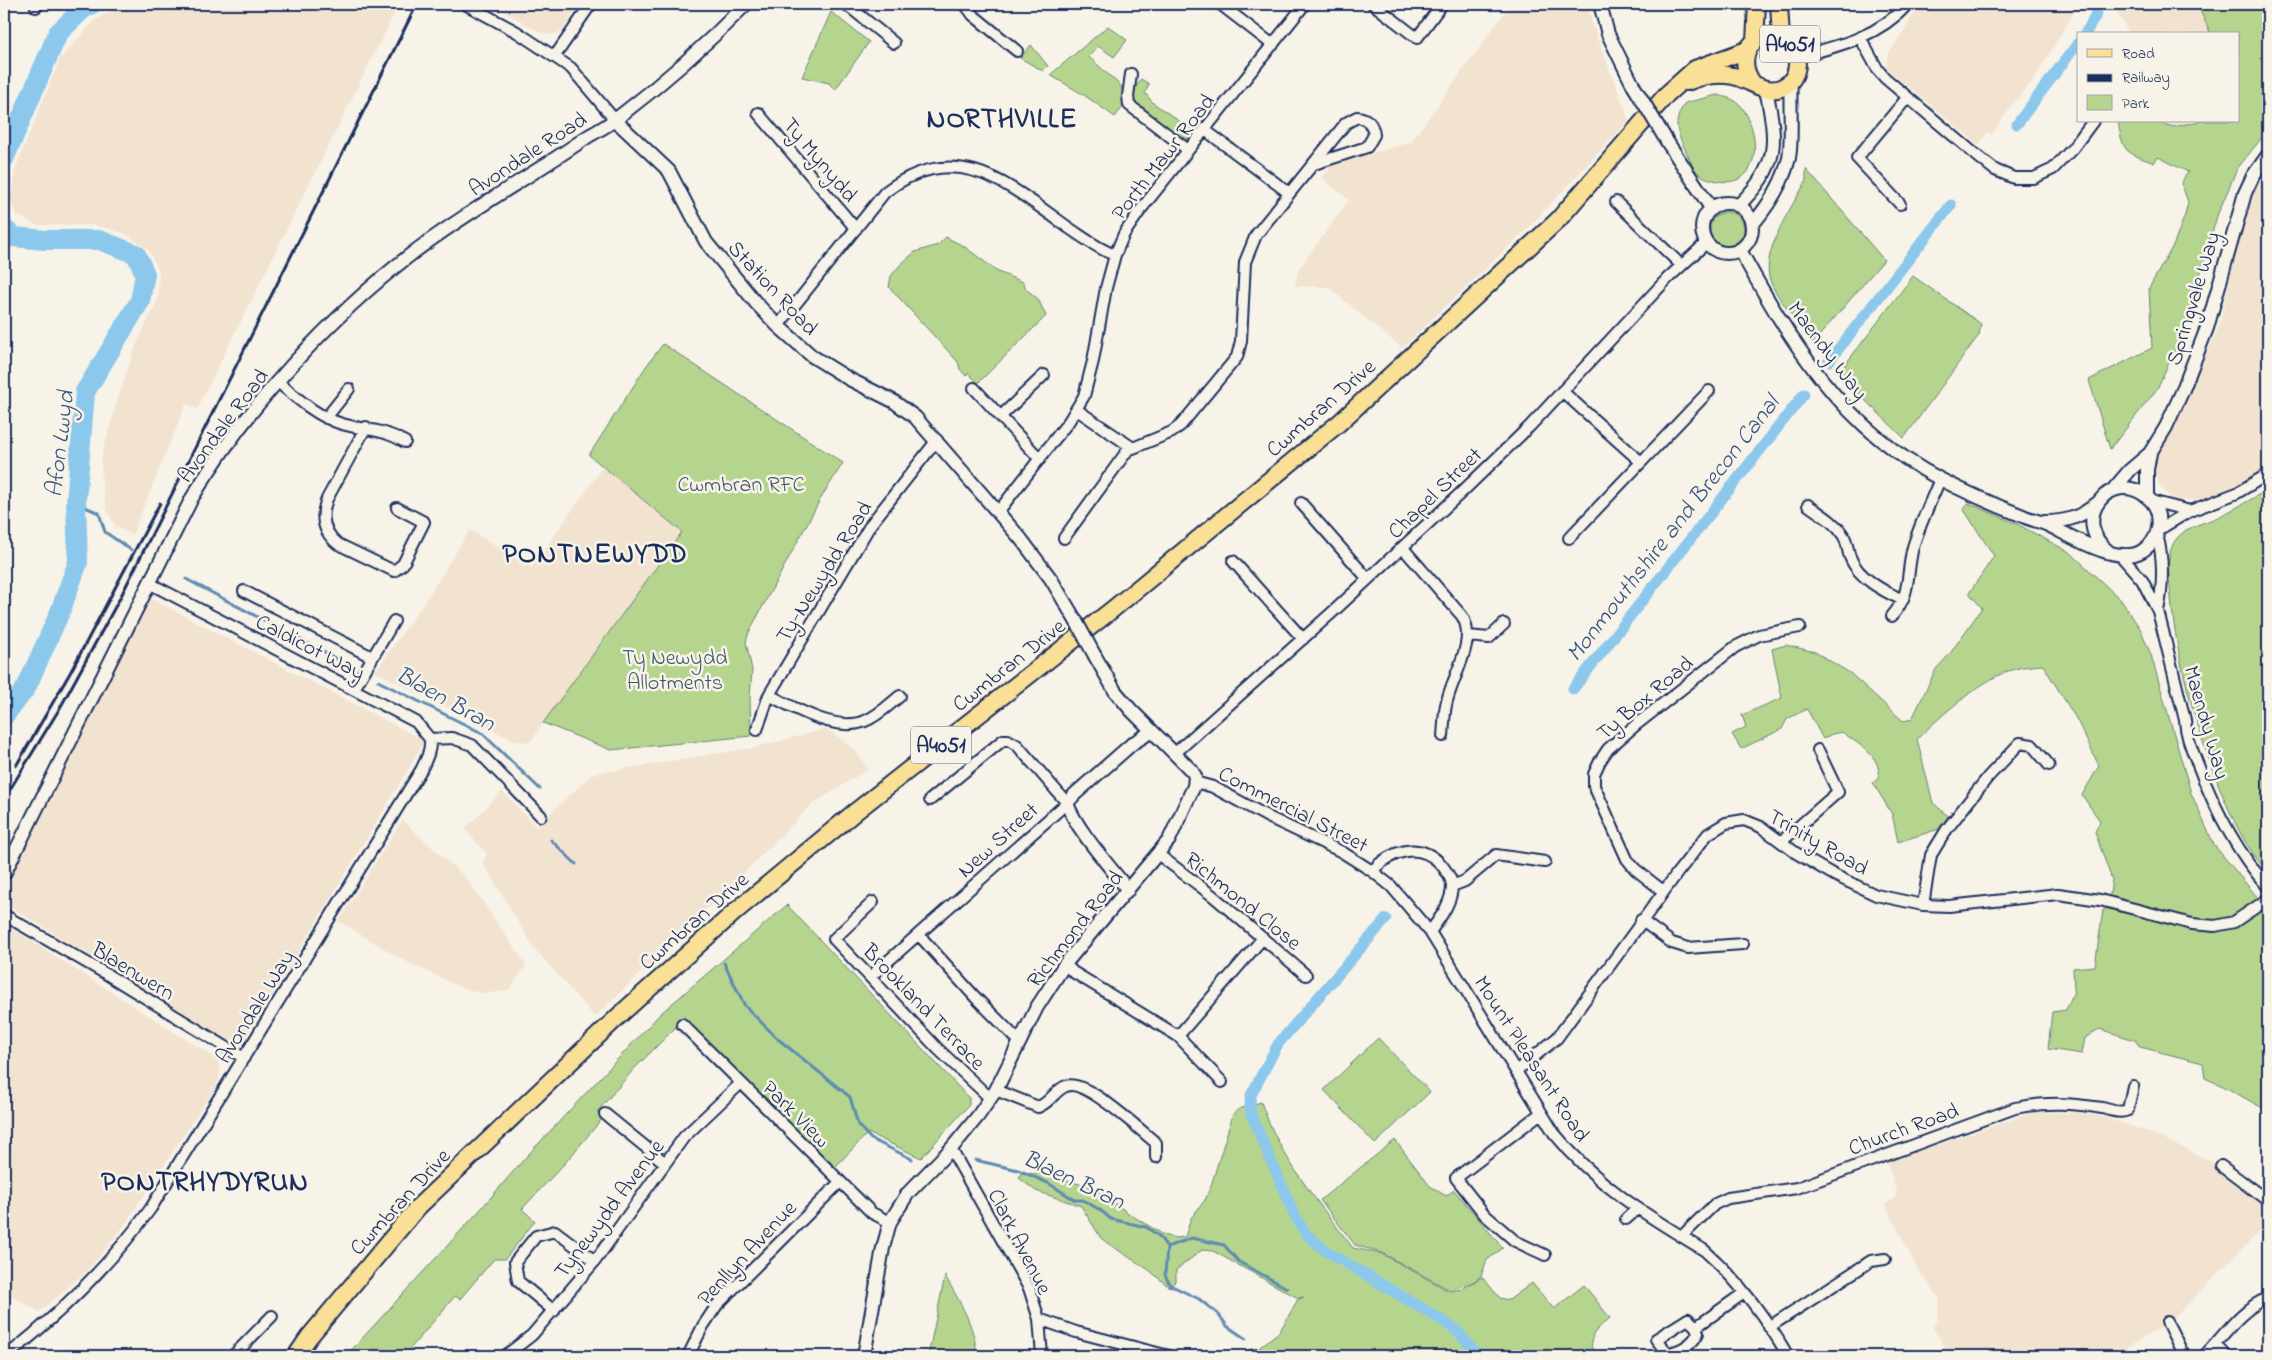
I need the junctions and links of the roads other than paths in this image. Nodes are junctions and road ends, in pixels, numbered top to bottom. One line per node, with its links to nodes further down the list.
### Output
1 (465, 4): 20 (street, Station Road)
2 (592, 4): 20 (street)
3 (746, 4): 28 (street, Avondale Road)
4 (846, 4): 16 (street)
5 (965, 4): 19 (street)
6 (1220, 4): 17 (street)
7 (1305, 4): 17 (street, Porth Mawr Road)
8 (1373, 4): 9 (street)
9 (1442, 4)
10 (1600, 4): 38 (street, bridge)
11 (1757, 4): 18 (main road, A4051)
12 (1779, 4): 14 (main road, A4051)
13 (1908, 4): 15 (street)
14 (1781, 38): 18 (main road, Cwmbran Drive / A4051); 21 (main road, A4051)
15 (1861, 39): 21 (street); 26 (street)
16 (894, 44)
17 (1273, 45): 30 (street, Porth Mawr Road)
18 (1751, 46): 24 (main road, A4051); 25 (main road, Cwmbran Drive / A4051)
19 (1017, 51)
20 (555, 56): 28 (street, Station Road)
21 (1797, 57): 23 (main road, A4051)
22 (1131, 74): 31 (street)
23 (1791, 81): 24 (main road, A4051); 39 (street)
24 (1759, 86): 25 (main road, Cwmbran Drive / A4051); 37 (street)
25 (1667, 94): 162 (main road, Cwmbran Drive / A4051)
26 (1907, 98): 29 (street); 36 (street)
27 (758, 113): 40 (street, Ty Mynydd)
28 (615, 120): 45 (street, Station Road); 47 (street, Avondale Road)
29 (2092, 122)
30 (1204, 130): 31 (street, Porth Mawr Road); 34 (street)
31 (1188, 150): 43 (street, Porth Mawr Road)
32 (2268, 155): 59 (street, Springvale Way)
33 (1314, 164): 33 (street); 34 (street)
34 (1290, 192): 58 (street)
35 (1616, 202): 44 (street)
36 (1900, 204)
37 (1738, 206): 38 (street); 39 (street)
38 (1711, 208): 41 (street)
39 (1752, 225): 42 (street)
40 (856, 229): 43 (street, Ty Mynydd); 45 (street, Ty Mynydd)
41 (1706, 243): 42 (street); 44 (street, Chapel Street)
42 (1740, 250): 63 (street, Maendy Way)
43 (1115, 255): 52 (street, Porth Mawr Road)
44 (1681, 265): 51 (street, Chapel Street)
45 (778, 326): 56 (street, Station Road)
46 (1044, 375): 53 (street)
47 (278, 382): 54 (street); 80 (street, Avondale Road)
48 (974, 388): 53 (street)
49 (348, 389): 54 (street)
50 (1709, 390): 61 (street)
51 (1562, 391): 61 (street); 76 (street, Chapel Street)
52 (1077, 410): 58 (street); 60 (street, Porth Mawr Road)
53 (1001, 416): 60 (street)
54 (326, 418): 55 (street)
55 (366, 427): 57 (street); 69 (street)
56 (937, 440): 71 (street, Station Road); 93 (street, Ty-Newydd Road)
57 (405, 442)
58 (1130, 447): 74 (street)
59 (2150, 453): 64 (street, Springvale Way); 65 (street, Springvale Way)
60 (1040, 459): 71 (street, Porth Mawr Road)
61 (1642, 462): 75 (street)
62 (2268, 474): 70 (street)
63 (1940, 479): 72 (street, Maendy Way); 82 (street)
64 (2112, 491): 65 (street); 67 (street, Maendy Way)
65 (2149, 499): 70 (street); 73 (street, Maendy Way)
66 (1302, 503): 79 (street)
67 (2096, 504): 72 (street, Maendy Way); 77 (street, Maendy Way)
68 (1808, 505): 82 (street)
69 (397, 508)
70 (2190, 511): 73 (street)
71 (998, 512): 86 (street, Station Road)
72 (2042, 522): 77 (street, Maendy Way)
73 (2158, 533): 77 (street); 83 (street, Maendy Way)
74 (1064, 538)
75 (1569, 538)
76 (1402, 548): 79 (street, Chapel Street); 89 (street)
77 (2115, 554): 83 (street, Maendy Way)
78 (1234, 561): 90 (street)
79 (1368, 579): 90 (street, Chapel Street)
80 (148, 583): 92 (street, Caldicot Way); 110 (street, Avondale Road)
81 (244, 591): 91 (street)
82 (1903, 600): 84 (street)
83 (2158, 610): 112 (street, Maendy Way)
84 (1892, 616)
85 (394, 621): 91 (street)
86 (1076, 621): 96 (street, Commercial Street, bridge)
87 (1504, 624): 89 (street)
88 (1800, 627): 114 (street, Ty Box Road)
89 (1468, 636): 97 (street)
90 (1303, 639): 100 (street, Chapel Street)
91 (372, 658): 92 (street)
92 (354, 689): 98 (street, Caldicot Way)
93 (769, 695): 94 (street); 95 (street, Ty-Newydd Road)
94 (900, 696)
95 (757, 730)
96 (1151, 732): 100 (street, Commercial Street); 104 (street, New Street)
97 (1443, 736)
98 (430, 739): 105 (street); 130 (street, Avondale Way)
99 (1818, 750): 106 (street)
100 (1175, 753): 102 (street, Commercial Street)
101 (2049, 765): 117 (street)
102 (1196, 782): 107 (street, Richmond Road); 109 (street, Commercial Street)
103 (930, 800): 104 (street)
104 (1067, 803): 113 (street); 121 (street, New Street)
105 (540, 816)
106 (1781, 842): 114 (street, Trinity Road); 117 (street, Trinity Road)
107 (1158, 855): 113 (street, Richmond Road); 122 (street, Richmond Close)
108 (1545, 862): 111 (street)
109 (1372, 871): 111 (street); 120 (street, Commercial Street)
110 (4, 874)
111 (1452, 886): 120 (street)
112 (2268, 887)
113 (1128, 890): 124 (street, Richmond Road)
114 (1663, 892): 119 (street, Trinity Road)
115 (2268, 899): 117 (street, Trinity Road)
116 (873, 902): 126 (street, Brookland Terrace)
117 (1923, 905)
118 (4, 915): 130 (street, Blaenwern)
119 (1641, 920): 123 (street); 131 (street, Trinity Road)
120 (1430, 932): 131 (street, Mount Pleasant Road)
121 (919, 934): 126 (street, New Street); 129 (street)
122 (1263, 938): 125 (street, Richmond Close); 128 (street)
123 (1743, 944)
124 (1065, 964): 128 (street); 129 (street, Richmond Road)
125 (1306, 975)
126 (870, 977): 135 (street, Brookland Terrace)
127 (682, 1024): 133 (street, Park View)
128 (1178, 1036): 132 (street)
129 (1020, 1041): 135 (street, Richmond Road)
130 (244, 1058): 160 (street, Avondale Way)
131 (1516, 1071): 136 (street, Mount Pleasant Road)
132 (1222, 1082)
133 (741, 1083): 140 (street, Tynewydd Avenue); 142 (street, Park View)
134 (2133, 1086): 147 (street, Church Road)
135 (993, 1094): 138 (street, Richmond Road); 139 (street)
136 (1541, 1113): 144 (street, Mount Pleasant Road); 148 (street)
137 (605, 1114): 140 (street)
138 (951, 1149): 146 (street, Richmond Road); 155 (street, Clark Avenue)
139 (1156, 1157)
140 (664, 1162): 150 (street, Tynewydd Avenue)
141 (2220, 1166): 143 (street)
142 (840, 1182): 146 (street, Park View); 164 (street, Penllyn Avenue)
143 (2268, 1201)
144 (1638, 1209): 145 (street); 147 (street, Mount Pleasant Road)
145 (1626, 1218)
146 (890, 1222): 165 (street, Richmond Road)
147 (1682, 1236): 151 (street, Mount Pleasant Road)
148 (1545, 1255)
149 (1885, 1259): 158 (street)
150 (595, 1261): 153 (street, Tynewydd Avenue); 153 (street)
151 (1744, 1293): 157 (street); 158 (street, Mount Pleasant Road)
152 (2268, 1298): 159 (street)
153 (554, 1310): 163 (street, Tynewydd Avenue)
154 (272, 1316): 161 (street)
155 (1038, 1320): 166 (street, Clark Avenue); 167 (street)
156 (2167, 1322): 169 (street)
157 (1696, 1327)
158 (1769, 1327): 168 (street, Mount Pleasant Road)
159 (2215, 1346): 170 (street); 171 (street)
160 (7, 1356)
161 (233, 1356)
162 (296, 1356)
163 (505, 1356)
164 (688, 1356)
165 (864, 1356)
166 (1042, 1356)
167 (1169, 1356)
168 (1788, 1356)
169 (2184, 1356)
170 (2204, 1356)
171 (2226, 1356)

